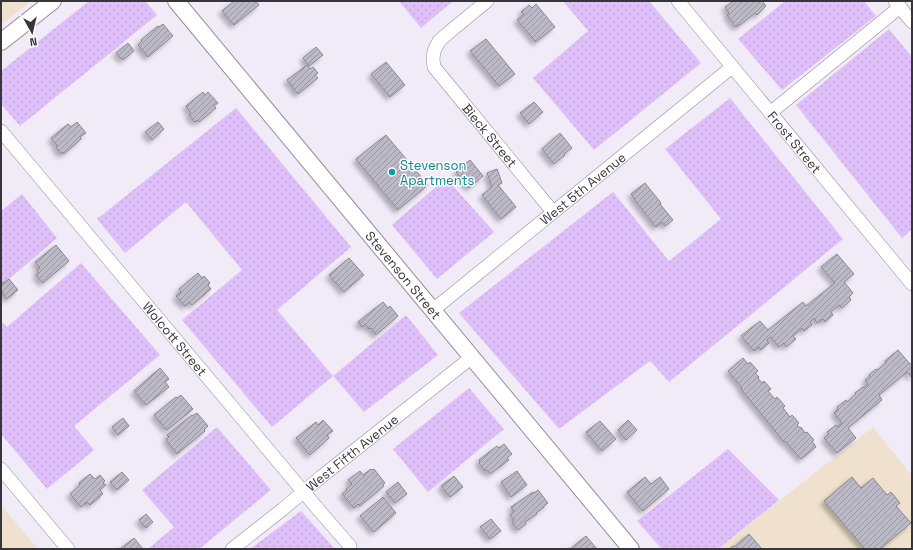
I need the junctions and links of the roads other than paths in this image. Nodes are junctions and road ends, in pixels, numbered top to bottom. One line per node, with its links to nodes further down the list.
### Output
1 (53, 1): 7 (street)
2 (176, 1): 13 (street, Stevenson Street)
3 (487, 1): 11 (street, Bieck Street)
4 (678, 1): 8 (street, Frost Street)
5 (898, 4): 6 (street); 9 (street)
6 (912, 22)
7 (1, 42)
8 (732, 67): 9 (street, Frost Street); 11 (street, West 5th Avenue)
9 (770, 113): 12 (street, Frost Street)
10 (1, 131): 16 (street, Wolcott Street)
11 (553, 212): 13 (street, West 5th Avenue)
12 (912, 284)
13 (433, 310): 14 (street, Stevenson Street)
14 (472, 357): 16 (street, West Fifth Avenue); 20 (street, Stevenson Street)
15 (1, 469): 18 (street)
16 (303, 491): 17 (street, Wolcott Street); 19 (street, West Fifth Avenue)
17 (350, 546)
18 (68, 549)
19 (232, 549)
20 (631, 549)

